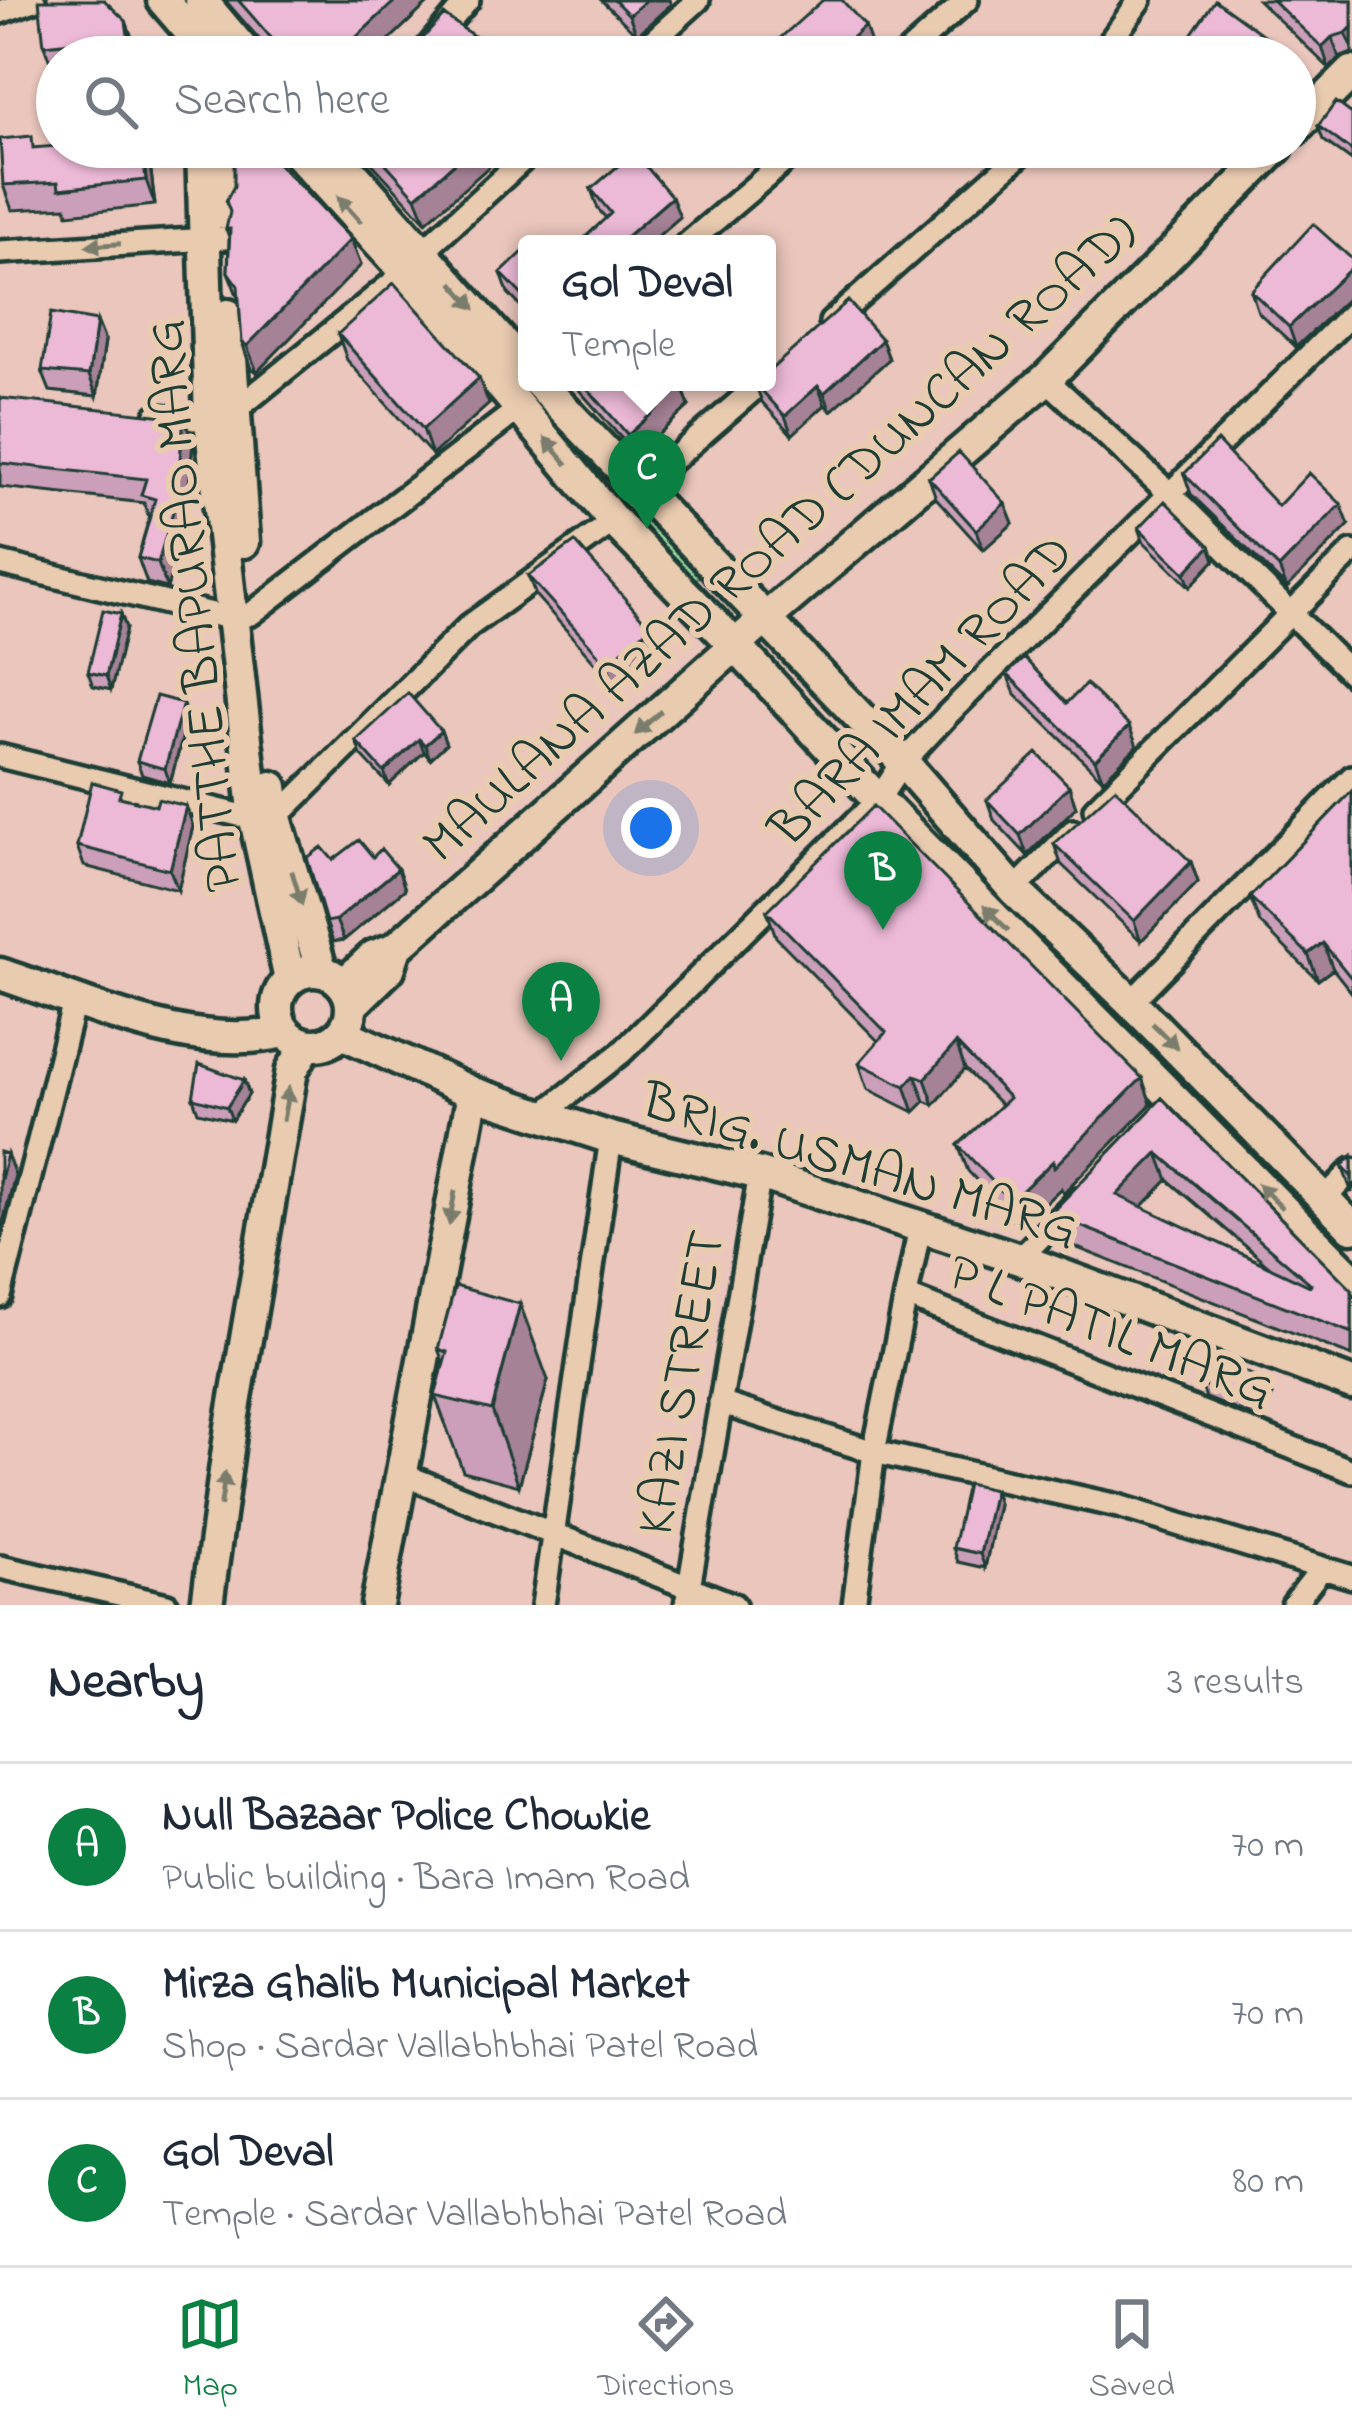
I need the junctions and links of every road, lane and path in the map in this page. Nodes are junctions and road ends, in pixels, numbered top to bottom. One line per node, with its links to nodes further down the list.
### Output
1 (34, 0): 8 (street)
2 (163, 0): 9 (street)
3 (197, 0): 10 (street); 11 (street)
4 (468, 0): 12 (street)
5 (698, 0): 13 (street)
6 (968, 0): 14 (street)
7 (1140, 0): 15 (street)
8 (0, 12)
9 (192, 36)
10 (203, 36)
11 (230, 36)
12 (438, 36)
13 (658, 36)
14 (927, 36)
15 (1114, 36)
16 (1352, 72): 17 (street)
17 (1316, 108)
18 (205, 168): 27 (street, PATTHE BAPURAO MARG)
19 (222, 168): 27 (street)
20 (315, 168): 29 (street, one-way to 20)
21 (346, 168): 29 (street)
22 (515, 168): 29 (street)
23 (776, 168): 26 (street)
24 (1005, 168): 31 (street)
25 (1256, 168): 35 (street, MAULANA AZAD ROAD (DUNCAN ROAD))
26 (698, 235)
27 (215, 238): 28 (street, one-way to 28); 40 (street, PATTHE BAPURAO MARG)
28 (0, 252)
29 (415, 261): 32 (street, one-way to 32); 36 (street); 40 (street)
30 (1352, 313): 42 (street, BARA IMAM ROAD)
31 (821, 331)
32 (518, 361)
33 (785, 362): 34 (street)
34 (776, 370)
35 (1046, 379): 42 (street); 48 (street, MAULANA AZAD ROAD (DUNCAN ROAD))
36 (518, 382)
37 (751, 391): 41 (street)
38 (529, 395): 41 (street); 43 (street, one-way to 38); 47 (street)
39 (140, 415): 40 (street)
40 (221, 417): 47 (street, PATTHE BAPURAO MARG)
41 (638, 489): 48 (street)
42 (1170, 494): 46 (street); 52 (street, BARA IMAM ROAD)
43 (614, 521): 49 (street); 55 (street)
44 (1352, 552): 46 (street)
45 (0, 563): 47 (street)
46 (1291, 615): 50 (street); 56 (street)
47 (242, 616): 55 (street, PATTHE BAPURAO MARG)
48 (766, 618): 49 (street, MAULANA AZAD ROAD (DUNCAN ROAD)); 52 (street)
49 (735, 645): 54 (street); 60 (street, MAULANA AZAD ROAD (DUNCAN ROAD), one-way to 60)
50 (1352, 674)
51 (0, 756): 55 (street)
52 (903, 763): 54 (street, BARA IMAM ROAD); 56 (street)
53 (1352, 776): 61 (street)
54 (878, 800): 65 (street, one-way to 54); 66 (street, BARA IMAM ROAD)
55 (266, 818): 58 (street, PATTHE BAPURAO MARG); 60 (street, one-way to 60)
56 (1014, 890): 61 (street)
57 (0, 974): 59 (street)
58 (290, 980): 60 (street); 62 (street)
59 (75, 998): 62 (street); 76 (street)
60 (340, 999): 62 (street); 64 (street, BRIG. USMAN MARG)
61 (1131, 1002): 63 (street, one-way to 63)
62 (296, 1039): 89 (street, one-way to 62)
63 (1202, 1072): 65 (street); 71 (street)
64 (473, 1093): 66 (street, BRIG. USMAN MARG); 82 (street, one-way to 82)
65 (1168, 1108): 75 (street, one-way to 65)
66 (542, 1115): 67 (street, BRIG. USMAN MARG)
67 (611, 1138): 69 (street, BRIG. USMAN MARG); 83 (street)
68 (1352, 1171): 71 (street)
69 (760, 1174): 72 (street, BRIG. USMAN MARG); 79 (street, KAZI STREET)
70 (1097, 1180): 74 (street)
71 (1326, 1197): 73 (street)
72 (920, 1227): 74 (street, BRIG. USMAN MARG); 77 (street)
73 (1352, 1227)
74 (1019, 1259): 78 (street, BRIG. USMAN MARG)
75 (1352, 1279)
76 (0, 1296)
77 (906, 1296): 80 (street); 81 (street, P L PATIL MARG)
78 (1352, 1384)
79 (720, 1403): 80 (street); 87 (street, KAZI STREET)
80 (874, 1452): 85 (street); 93 (street)
81 (1352, 1471)
82 (404, 1475): 83 (street); 90 (street)
83 (551, 1532): 87 (street); 91 (street)
84 (0, 1567): 88 (street)
85 (1322, 1568): 86 (street); 94 (street)
86 (1352, 1577)
87 (687, 1596): 92 (street)
88 (167, 1605)
89 (207, 1605)
90 (377, 1605)
91 (543, 1605)
92 (734, 1605)
93 (854, 1605)
94 (1293, 1605)

